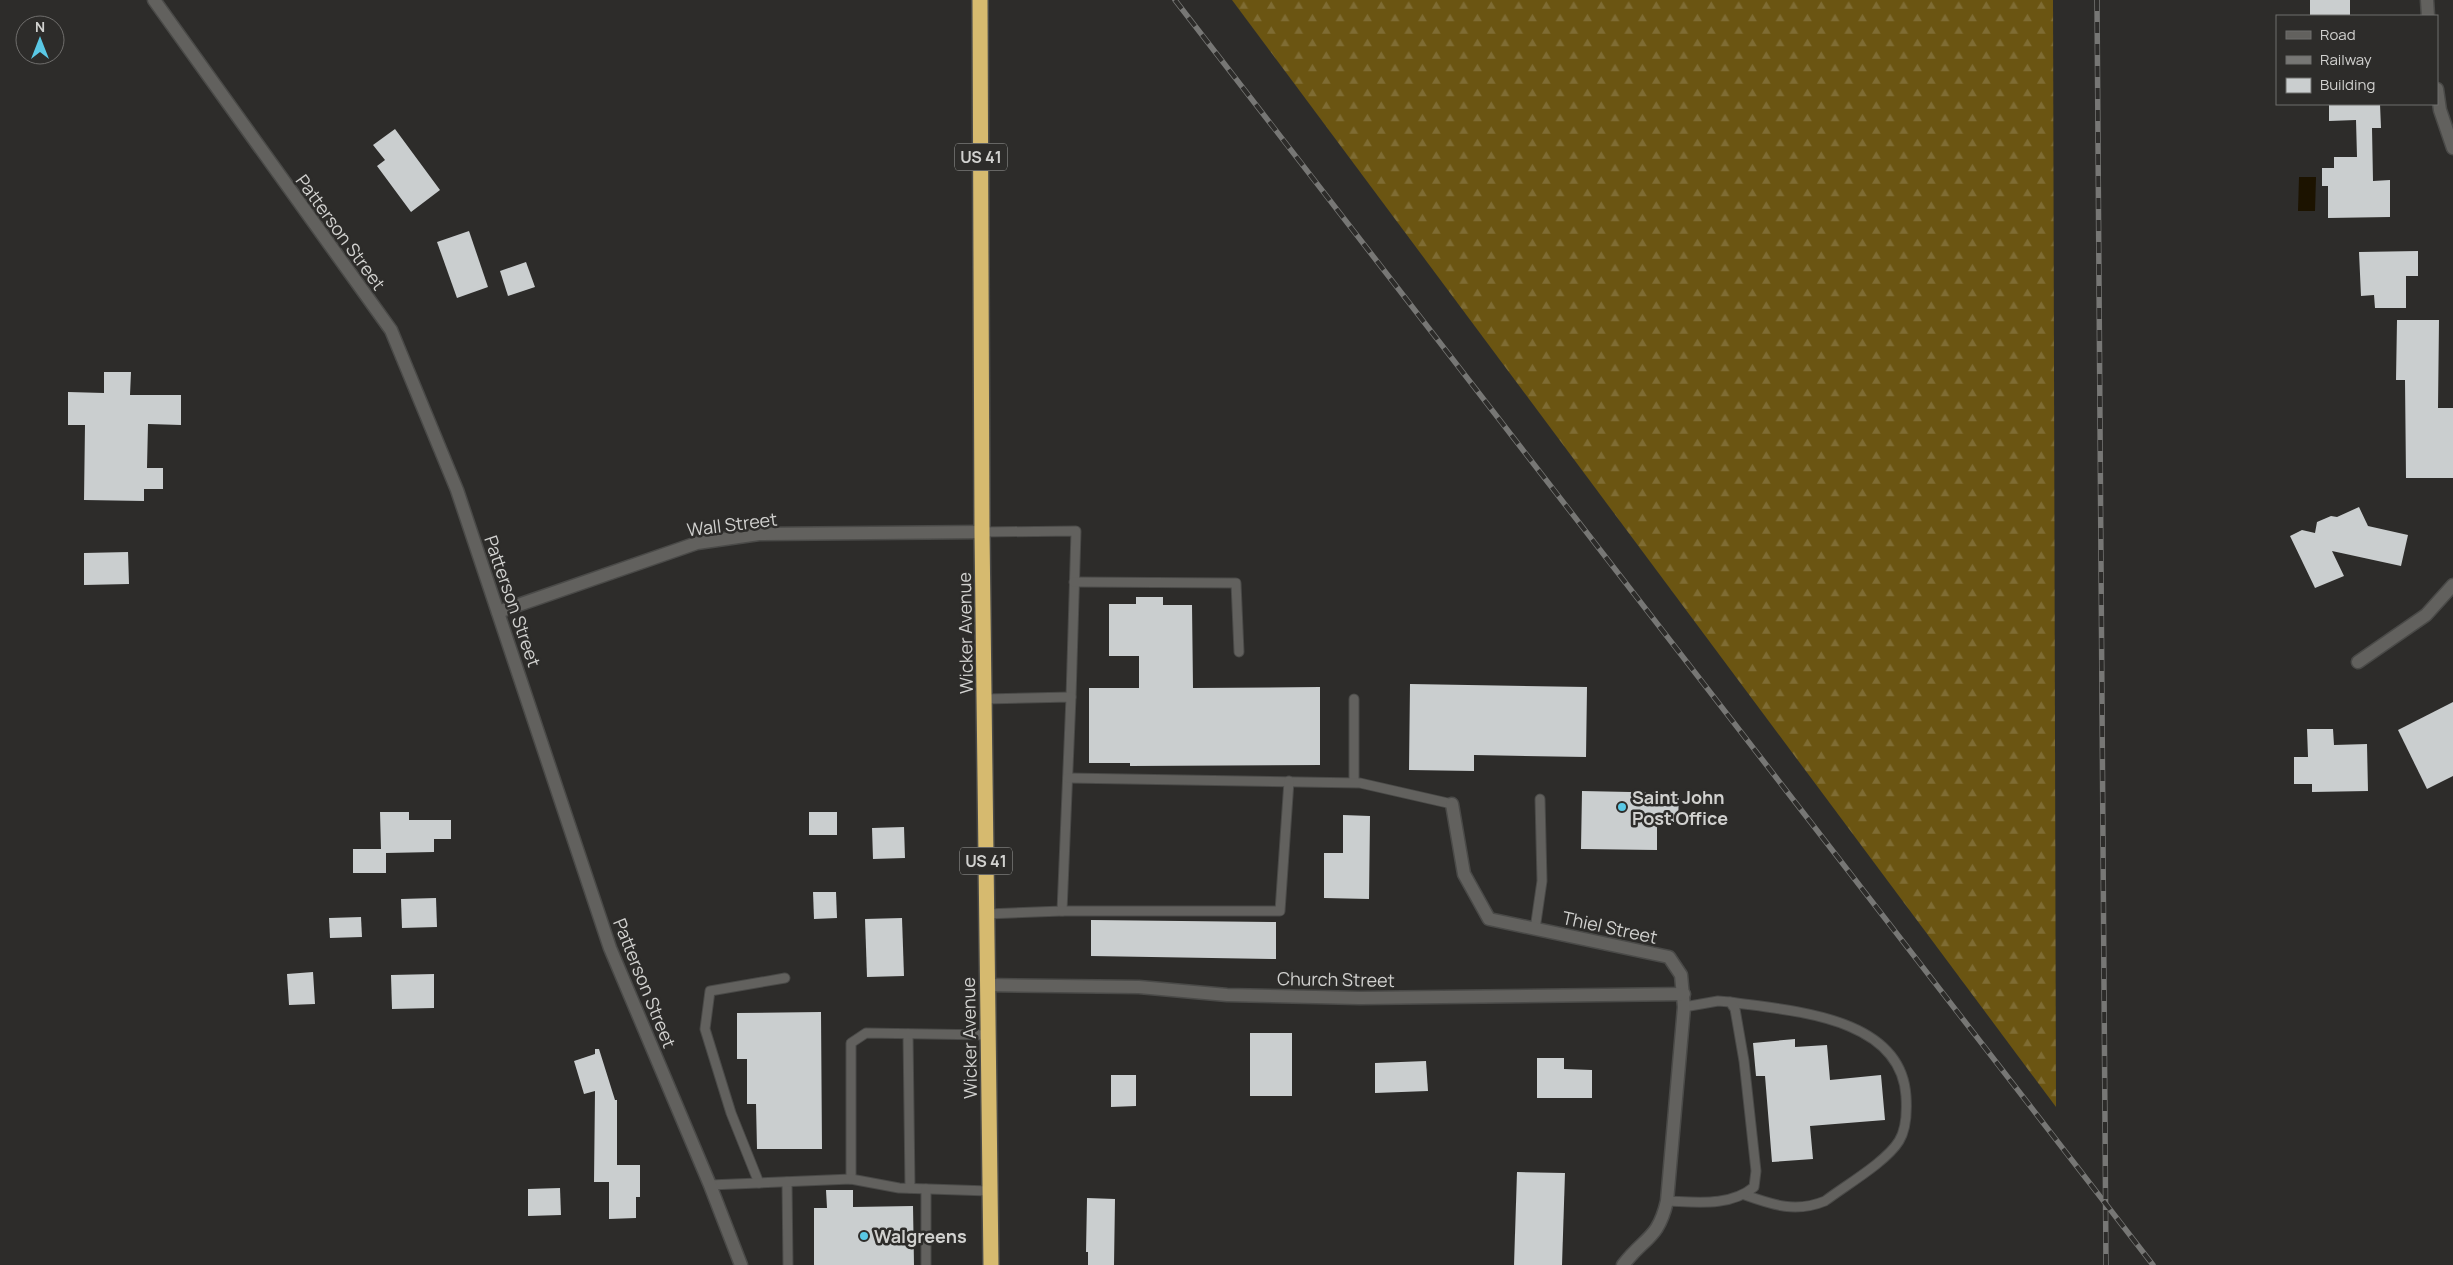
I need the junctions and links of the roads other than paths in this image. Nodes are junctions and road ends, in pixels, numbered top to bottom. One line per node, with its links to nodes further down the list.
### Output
1 (154, 0): 10 (street, Patterson Street)
2 (980, 0): 7 (highway, Wicker Avenue / US 41)
3 (2427, 0): 4 (street)
4 (2428, 15)
5 (2438, 96): 6 (street)
6 (2453, 148)
7 (982, 532): 8 (lane); 10 (street, Wall Street); 14 (highway, Wicker Avenue / US 41)
8 (1074, 582): 11 (lane); 13 (lane)
9 (2453, 585): 12 (street)
10 (498, 612): 33 (street, Patterson Street)
11 (1239, 652)
12 (2358, 662)
13 (1071, 697): 14 (lane); 16 (lane)
14 (984, 699): 22 (highway, Wicker Avenue / US 41)
15 (1354, 699): 18 (lane)
16 (1068, 778): 17 (lane); 21 (lane)
17 (1289, 781): 18 (lane); 21 (lane)
18 (1354, 782): 20 (lane)
19 (1540, 799): 23 (lane)
20 (1452, 804): 23 (street, Thiel Street)
21 (1062, 911): 22 (lane)
22 (986, 914): 25 (highway, Wicker Avenue / US 41)
23 (1535, 929): 26 (street, Thiel Street)
24 (785, 978): 31 (lane)
25 (987, 985): 26 (street, Church Street); 29 (highway, Wicker Avenue / US 41)
26 (1684, 1001): 27 (lane); 38 (street, Thiel Street)
27 (1730, 1002): 37 (lane); 37 (lane)
28 (908, 1034): 29 (lane); 30 (lane); 34 (lane)
29 (988, 1035): 36 (highway, Wicker Avenue / US 41)
30 (851, 1179): 32 (lane); 34 (lane)
31 (759, 1182): 32 (lane); 33 (lane)
32 (787, 1182): 40 (lane)
33 (710, 1185): 39 (street, Patterson Street)
34 (910, 1188): 35 (lane)
35 (926, 1189): 36 (lane); 41 (lane)
36 (989, 1191): 42 (highway, Wicker Avenue / US 41)
37 (1745, 1195): 38 (lane)
38 (1666, 1201): 43 (street, Thiel Street)
39 (741, 1265)
40 (788, 1265)
41 (926, 1265)
42 (991, 1265)
43 (1623, 1265)

